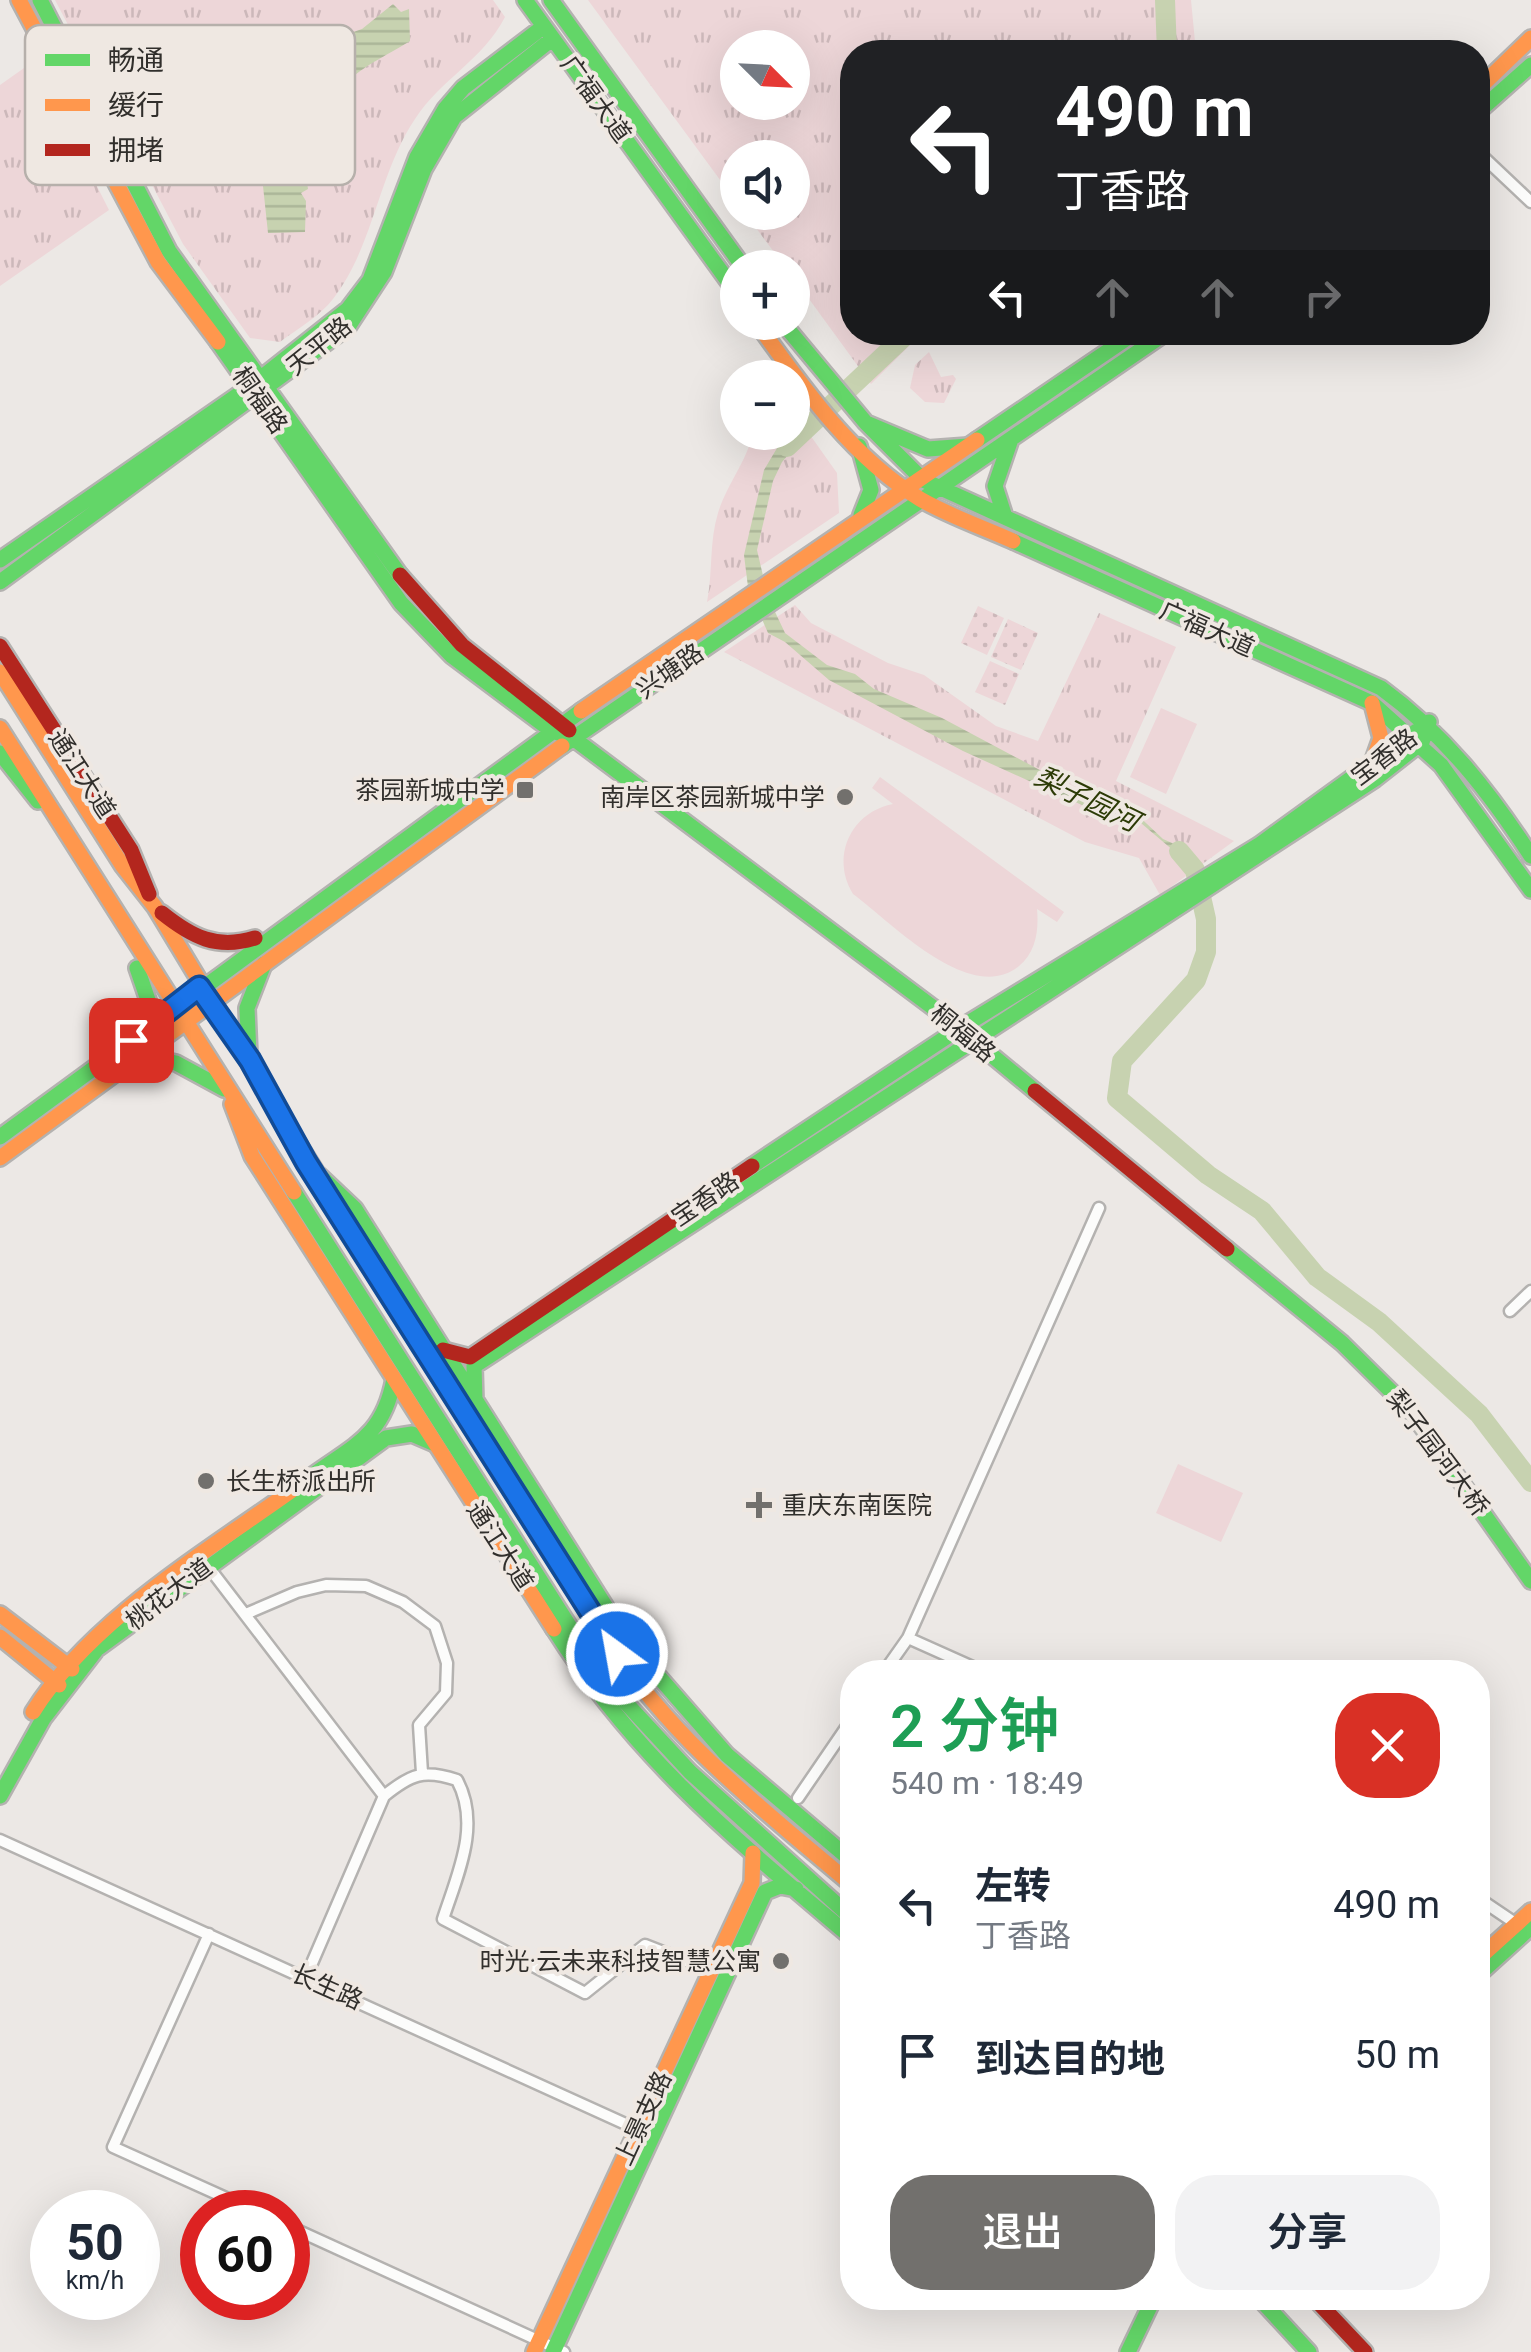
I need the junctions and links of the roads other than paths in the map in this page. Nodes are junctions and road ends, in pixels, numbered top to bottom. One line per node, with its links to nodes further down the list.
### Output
1 (19, 0): 5 (main road, 桐福路)
2 (40, 0): 6 (main road, 桐福路)
3 (524, 0): 7 (main road, 广福大道)
4 (551, 0): 16 (main road, 广福大道)
5 (32, 25)
6 (53, 25)
7 (548, 33): 17 (main road, 广福大道); 22 (main road, 天平路)
8 (1531, 38): 10 (main road)
9 (1531, 65): 11 (main road)
10 (1490, 77)
11 (1490, 101)
12 (1490, 163): 15 (street)
13 (117, 185): 22 (main road, 桐福路)
14 (135, 185): 22 (main road, 桐福路)
15 (1531, 202)
16 (731, 250)
17 (720, 271)
18 (769, 340): 26 (main road, 广福大道)
19 (795, 340): 23 (main road, 广福大道)
20 (1117, 345): 25 (main road, 兴塘路)
21 (1148, 345): 24 (main road, 兴塘路)
22 (260, 385): 33 (main road, 天平路); 34 (main road, 天平路); 39 (main road, 桐福路)
23 (866, 423): 25 (main road); 27 (main road, 广福大道)
24 (1010, 442): 29 (main road, 兴塘路); 31 (main road)
25 (973, 445): 27 (main road, 兴塘路)
26 (859, 446): 28 (main road, 广福大道); 32 (main road)
27 (923, 480): 28 (main road, 兴塘路); 29 (main road, 广福大道)
28 (905, 490): 30 (main road, 广福大道); 32 (main road, 兴塘路)
29 (941, 490): 30 (main road, 兴塘路); 31 (main road, 广福大道)
30 (922, 500): 37 (main road, 广福大道); 41 (main road, 兴塘路)
31 (1005, 517): 38 (main road, 广福大道)
32 (857, 520): 39 (main road, 兴塘路)
33 (0, 560)
34 (0, 582)
35 (0, 646): 50 (main road, 通江大道)
36 (0, 672): 50 (main road, 通江大道)
37 (1372, 704): 42 (main road, 广福大道); 44 (main road)
38 (1428, 722): 42 (main road, 宝香路); 46 (main road, 广福大道)
39 (558, 726): 41 (main road, 桐福路); 52 (main road, 兴塘路)
40 (0, 728): 45 (main road, 通江大道)
41 (573, 738): 53 (main road, 兴塘路); 57 (main road, 桐福路)
42 (1418, 738): 44 (main road, 宝香路); 47 (main road, 宝香路); 48 (main road, 广福大道)
43 (0, 753): 45 (main road, 通江大道)
44 (1368, 771): 47 (main road, 宝香路)
45 (70, 840): 49 (main road, 通江大道)
46 (1531, 856)
47 (1229, 870): 51 (main road, 宝香路)
48 (1531, 890)
49 (106, 899): 56 (main road, 通江大道); 59 (main road)
50 (154, 907): 52 (main road); 54 (main road, 通江大道)
51 (1148, 922): 57 (main road, 宝香路); 58 (main road, 宝香路)
52 (283, 926): 54 (main road, 兴塘路)
53 (265, 962): 55 (main road, 兴塘路); 60 (main road)
54 (199, 987): 55 (main road, 通江大道); 56 (main road, 兴塘路)
55 (208, 1002): 56 (main road, 兴塘路); 60 (main road, 通江大道)
56 (178, 1015): 59 (main road); 61 (main road, 通江大道)
57 (960, 1029): 58 (main road, 桐福路); 70 (main road, 宝香路)
58 (973, 1040): 68 (main road, 桐福路); 70 (main road, 宝香路)
59 (134, 1048): 61 (main road); 62 (main road); 63 (main road)
60 (250, 1060): 64 (main road, 通江大道)
61 (227, 1090): 71 (main road, 通江大道); 101 (main road, 通江大道)
62 (0, 1138)
63 (0, 1158)
64 (306, 1162): 69 (main road, 通江大道); 96 (main road, 通江大道)
65 (1098, 1208): 80 (street)
66 (1531, 1291): 67 (street)
67 (1510, 1311)
68 (1342, 1343): 76 (main road, 梨子园河大桥)
69 (443, 1350): 70 (main road); 72 (main road, 通江大道)
70 (472, 1361): 72 (main road)
71 (394, 1378): 73 (main road); 74 (main road, 通江大道)
72 (475, 1401): 88 (main road, 通江大道)
73 (383, 1432): 74 (main road); 75 (main road, 桃花大道)
74 (433, 1443): 95 (main road, 通江大道)
75 (203, 1561): 77 (street); 83 (main road, 桃花大道)
76 (1528, 1576)
77 (248, 1613): 87 (street); 90 (street)
78 (0, 1614): 83 (main road)
79 (0, 1637): 84 (main road)
80 (908, 1638): 81 (street); 82 (street)
81 (892, 1660)
82 (957, 1660)
83 (71, 1668): 84 (main road, 桃花大道)
84 (58, 1683): 86 (main road, 桃花大道); 89 (main road, 桃花大道)
85 (840, 1737): 91 (street)
86 (0, 1772)
87 (422, 1773): 90 (street); 109 (street)
88 (777, 1795): 91 (main road); 92 (main road, 通江大道)
89 (0, 1796)
90 (384, 1796): 110 (street)
91 (798, 1798): 92 (main road)
92 (810, 1824): 94 (main road, 通江大道)
93 (0, 1840): 106 (street, 长生路)
94 (840, 1850)
95 (754, 1853): 97 (main road); 98 (main road, 通江大道)
96 (840, 1875)
97 (758, 1888): 98 (main road); 109 (main road, 上景支路)
98 (796, 1889): 99 (main road, 通江大道)
99 (812, 1902): 103 (main road); 104 (main road, 通江大道)
100 (1490, 1905): 105 (street)
101 (840, 1907)
102 (1531, 1911): 105 (main road)
103 (840, 1913)
104 (840, 1927)
105 (1525, 1927): 107 (main road); 108 (main road)
106 (210, 1934): 110 (street, 长生路); 112 (street)
107 (1490, 1951)
108 (1490, 1962)
109 (722, 1967): 111 (main road, 上景支路)
110 (306, 1977): 111 (street, 长生路)
111 (645, 2133): 118 (main road, 上景支路); 119 (main road, 上景支路)
112 (208, 2190)
113 (310, 2237): 118 (street)
114 (1148, 2310): 120 (main road)
115 (1160, 2310): 121 (main road)
116 (1269, 2310): 122 (main road)
117 (1325, 2310): 123 (main road)
118 (537, 2346): 119 (street)
119 (558, 2351)
120 (1128, 2352)
121 (1140, 2352)
122 (1309, 2352)
123 (1365, 2352)

